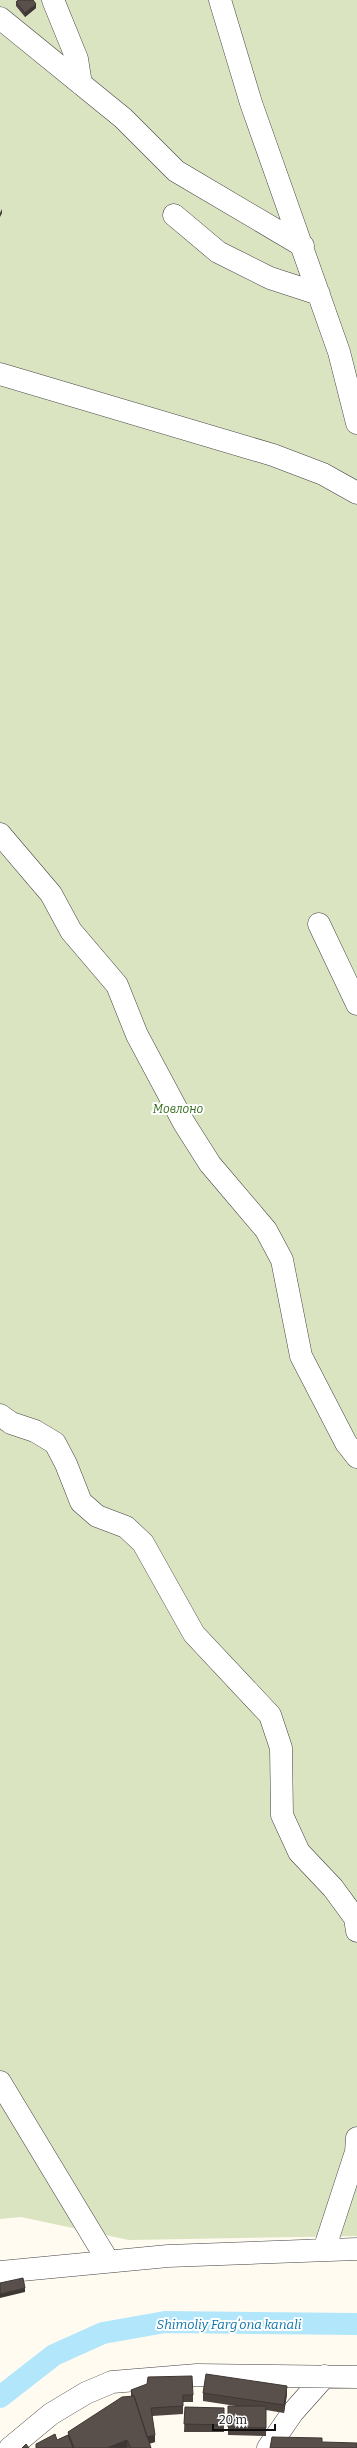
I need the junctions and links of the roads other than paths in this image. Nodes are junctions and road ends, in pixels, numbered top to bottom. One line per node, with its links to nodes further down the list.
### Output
1 (54, 0): 4 (street)
2 (220, 0): 6 (street)
3 (0, 18): 4 (street)
4 (80, 84): 6 (street)
5 (174, 215): 7 (street)
6 (303, 246): 7 (street)
7 (319, 294): 9 (street)
8 (0, 374): 10 (street)
9 (357, 423)
10 (357, 494)
11 (0, 834): 15 (street)
12 (320, 924): 13 (street)
13 (357, 1004)
14 (0, 1415): 16 (street)
15 (357, 1457)
16 (357, 1931)
17 (0, 2082): 21 (street)
18 (357, 2138): 20 (street)
19 (357, 2249): 20 (street)
20 (324, 2250): 21 (street)
21 (108, 2261): 22 (street)
22 (0, 2272)
23 (325, 2376): 24 (street); 25 (street); 26 (street)
24 (357, 2376)
25 (10, 2448)
26 (268, 2448)

